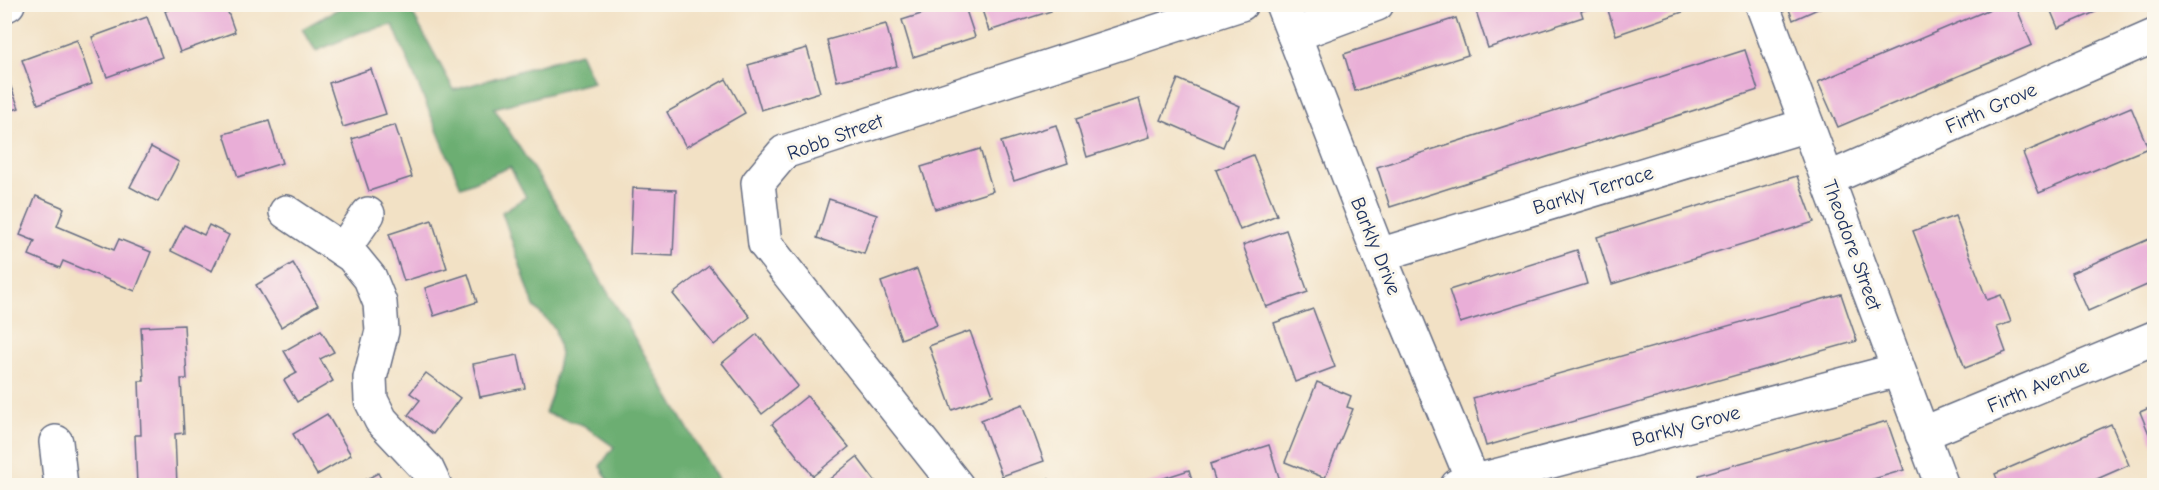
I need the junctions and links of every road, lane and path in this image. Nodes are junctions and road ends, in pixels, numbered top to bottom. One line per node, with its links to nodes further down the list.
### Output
1 (1241, 4): 20 (street, Robb Street)
2 (1282, 4): 5 (street, Barkly Drive)
3 (1377, 4): 5 (street)
4 (1762, 4): 7 (street, Theodore Street)
5 (1294, 34): 12 (street, Barkly Drive)
6 (2154, 36): 8 (street, Firth Grove)
7 (1807, 125): 8 (street, Theodore Street); 12 (street, Barkly Terrace)
8 (1827, 179): 14 (street, Theodore Street)
9 (285, 212): 11 (street)
10 (368, 214): 11 (street)
11 (343, 250): 19 (street)
12 (1379, 255): 17 (street, Barkly Drive)
13 (2154, 338): 15 (street, Firth Avenue)
14 (1898, 370): 15 (street, Theodore Street); 17 (street, Barkly Grove)
15 (1922, 434): 21 (street, Theodore Street)
16 (56, 442): 18 (street)
17 (1468, 484)
18 (62, 486)
19 (435, 486)
20 (957, 486)
21 (1942, 486)

